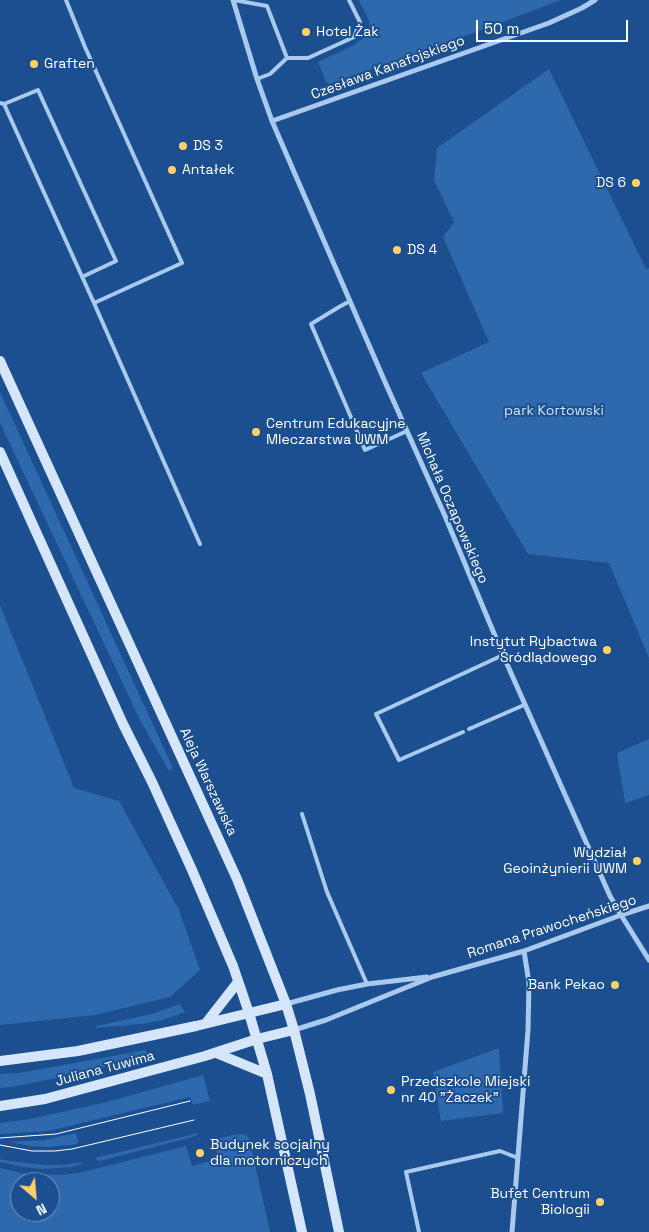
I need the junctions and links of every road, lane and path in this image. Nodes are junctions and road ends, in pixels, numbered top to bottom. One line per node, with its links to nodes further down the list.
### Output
1 (66, 0): 11 (lane)
2 (234, 0): 5 (lane); 6 (street, Michała Oczapowskiego)
3 (349, 0): 5 (lane)
4 (595, 0): 8 (street, Czesława Kanafojskiego)
5 (287, 58): 6 (lane)
6 (257, 79): 8 (street, Michała Oczapowskiego)
7 (2, 104): 9 (lane); 9 (lane)
8 (272, 121): 10 (street, Michała Oczapowskiego)
9 (82, 277): 11 (lane)
10 (350, 301): 13 (street, Michała Oczapowskiego); 13 (lane)
11 (94, 303): 15 (lane)
12 (0, 361): 28 (main road, Aleja Warszawska)
13 (407, 432): 16 (street, Michała Oczapowskiego)
14 (0, 452): 26 (main road)
15 (200, 544)
16 (503, 656): 17 (street, Michała Oczapowskiego); 19 (lane)
17 (524, 704): 18 (lane); 22 (street, Michała Oczapowskiego)
18 (469, 729)
19 (463, 732)
20 (302, 814): 27 (lane)
21 (649, 906): 22 (street, Romana Prawocheńskiego)
22 (621, 915): 23 (street, Romana Prawocheńskiego); 24 (street, Michała Oczapowskiego)
23 (524, 951): 25 (street, Romana Prawocheńskiego); 37 (street)
24 (649, 959)
25 (432, 977): 27 (street, Romana Prawocheńskiego); 31 (street, Romana Prawocheńskiego)
26 (238, 982): 29 (main road); 30 (main road)
27 (367, 984): 28 (street, Romana Prawocheńskiego)
28 (286, 1004): 29 (main road, Juliana Tuwima); 31 (main road, Aleja Warszawska)
29 (249, 1013): 30 (main road, Juliana Tuwima); 32 (main road)
30 (206, 1023): 34 (main road, Juliana Tuwima)
31 (294, 1030): 32 (main road, Juliana Tuwima); 39 (main road, Aleja Warszawska)
32 (257, 1039): 33 (main road, Juliana Tuwima); 35 (main road)
33 (216, 1053): 35 (main road); 36 (main road, Juliana Tuwima)
34 (0, 1061)
35 (267, 1074): 38 (main road)
36 (0, 1106)
37 (518, 1158): 40 (lane); 41 (street)
38 (302, 1232)
39 (339, 1232)
40 (419, 1232)
41 (512, 1232)

